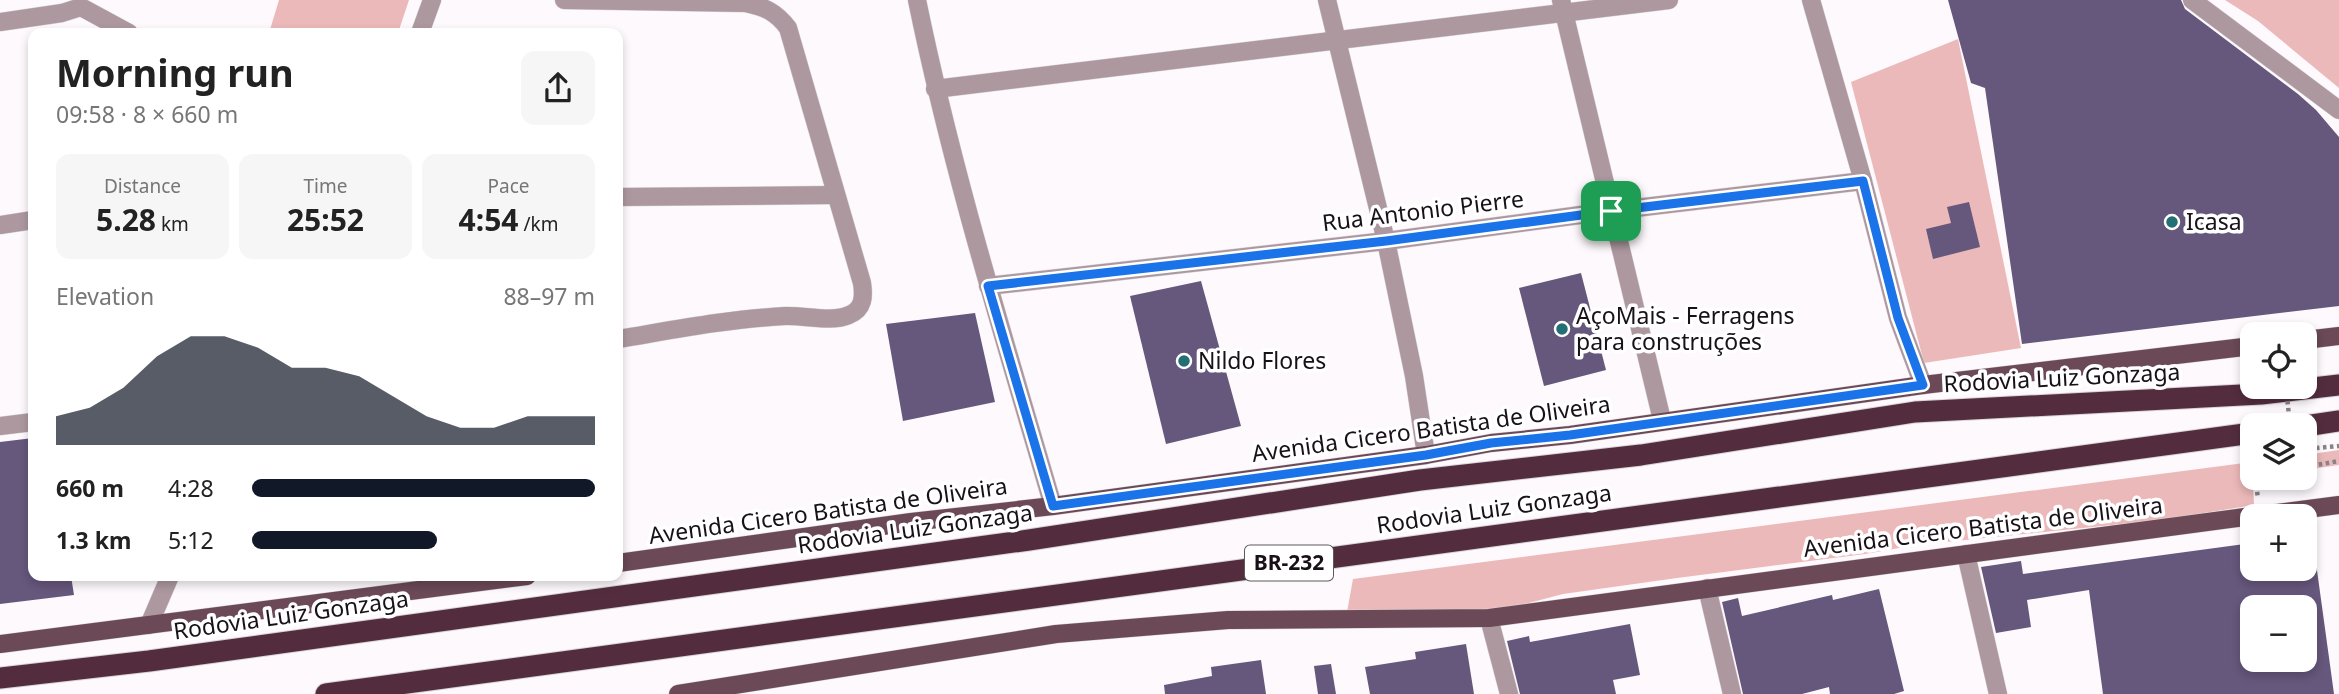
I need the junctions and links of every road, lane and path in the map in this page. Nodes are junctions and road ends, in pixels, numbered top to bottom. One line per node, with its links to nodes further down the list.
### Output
1 (432, 0): 11 (street)
2 (564, 0): 16 (street)
3 (917, 0): 13 (street)
4 (1328, 0): 12 (street)
5 (1669, 0): 8 (street)
6 (1811, 0): 15 (street)
7 (2192, 0): 14 (street)
8 (1562, 7): 12 (street); 18 (street)
9 (0, 22): 10 (street)
10 (120, 28)
11 (422, 28)
12 (1337, 40): 13 (street); 21 (street)
13 (935, 89): 22 (street)
14 (2339, 110)
15 (1863, 181): 18 (street, Rua Antonio Pierre); 27 (street)
16 (835, 195): 17 (street); 24 (street)
17 (623, 198)
18 (1611, 211): 21 (street, Rua Antonio Pierre); 29 (street)
19 (28, 221): 20 (street)
20 (0, 225)
21 (1386, 241): 22 (street, Rua Antonio Pierre); 37 (street)
22 (988, 286): 41 (street)
23 (2339, 336): 25 (main road)
24 (623, 338)
25 (2317, 339)
26 (2240, 347): 27 (main road, Avenida Cicero Batista de Oliveira)
27 (1923, 385): 29 (main road, Avenida Cicero Batista de Oliveira)
28 (2339, 385): 52 (highway, Rodovia Luiz Gonzaga)
29 (1662, 420): 37 (main road, Avenida Cicero Batista de Oliveira)
30 (2339, 421): 32 (highway)
31 (28, 423): 33 (street)
32 (2317, 424)
33 (0, 426)
34 (2240, 435): 53 (highway, Rodovia Luiz Gonzaga / BR-232)
35 (2339, 446): 36 (path)
36 (2317, 448)
37 (1426, 455): 41 (main road, Avenida Cicero Batista de Oliveira)
38 (2339, 461): 39 (path)
39 (2317, 465)
40 (2339, 505): 42 (main road, Avenida Cicero Batista de Oliveira)
41 (1053, 506): 45 (main road, Avenida Cicero Batista de Oliveira)
42 (2317, 507)
43 (2240, 515): 44 (main road, Avenida Cicero Batista de Oliveira)
44 (1966, 554): 48 (main road, Avenida Cicero Batista de Oliveira); 57 (street)
45 (623, 563)
46 (168, 581): 50 (street)
47 (488, 581): 50 (main road)
48 (1707, 587): 49 (main road, Avenida Cicero Batista de Oliveira); 56 (street)
49 (1489, 618): 54 (main road, Avenida Cicero Batista de Oliveira); 55 (street)
50 (149, 625): 51 (main road)
51 (0, 644)
52 (0, 678)
53 (326, 694)
54 (678, 694)
55 (1509, 694)
56 (1732, 694)
57 (1998, 694)

